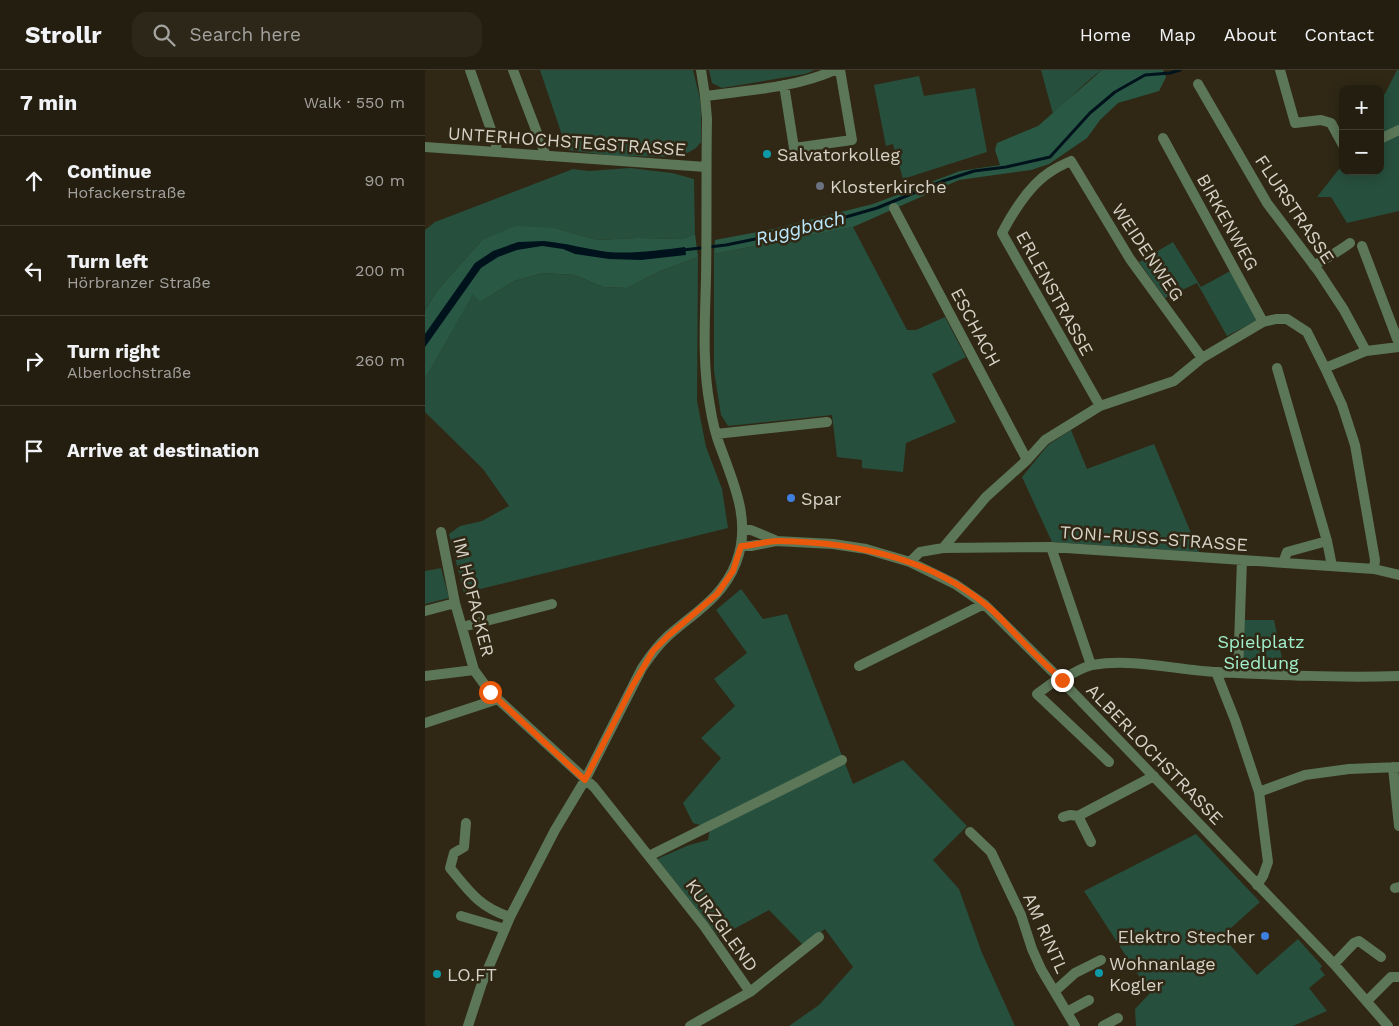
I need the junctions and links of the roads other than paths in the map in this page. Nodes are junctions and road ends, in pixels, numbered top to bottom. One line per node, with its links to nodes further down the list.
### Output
1 (470, 70): 15 (street)
2 (513, 70): 16 (street)
3 (701, 70): 9 (street)
4 (835, 70): 8 (street)
5 (840, 70): 8 (street)
6 (1280, 70): 13 (street)
7 (1198, 84): 22 (street, FLURSTRASSE)
8 (784, 86): 9 (street)
9 (705, 96): 18 (street)
10 (1399, 130): 11 (street)
11 (1384, 137)
12 (1163, 138): 23 (street, BIRKENWEG)
13 (1339, 138)
14 (425, 147): 15 (street, UNTERHOCHSTEGSTRASSE)
15 (497, 152): 16 (street, UNTERHOCHSTEGSTRASSE)
16 (546, 156): 18 (street, UNTERHOCHSTEGSTRASSE)
17 (1071, 161): 26 (street, WEIDENWEG); 29 (street, ERLENSTRASSE)
18 (706, 167): 31 (street)
19 (895, 208): 32 (street, ESCHACH)
20 (1350, 243): 22 (street)
21 (1362, 246): 24 (street)
22 (1314, 266): 25 (street, FLURSTRASSE)
23 (1263, 322): 26 (street); 28 (street)
24 (1399, 346): 25 (street)
25 (1366, 351): 28 (street)
26 (1202, 358): 29 (street)
27 (1277, 368): 36 (street)
28 (1325, 368): 44 (street)
29 (1100, 406): 32 (street)
30 (827, 422): 31 (street)
31 (716, 434): 33 (street)
32 (1027, 460): 39 (street)
33 (742, 530): 35 (street, ALBERLOCHSTRASSE); 37 (street)
34 (441, 532): 46 (street, IM HOFACKER)
35 (776, 541): 37 (street, ALBERLOCHSTRASSE); 41 (street, ALBERLOCHSTRASSE)
36 (1327, 541): 42 (street); 43 (street)
37 (741, 546): 65 (street)
38 (1051, 547): 39 (street, TONI-RUSS-STRASSE); 40 (street, TONI-RUSS-STRASSE); 51 (street)
39 (943, 548): 41 (street, TONI-RUSS-STRASSE)
40 (1242, 560): 42 (street, TONI-RUSS-STRASSE); 55 (street)
41 (910, 562): 48 (street, ALBERLOCHSTRASSE)
42 (1283, 563): 43 (street, TONI-RUSS-STRASSE)
43 (1332, 566): 44 (street, TONI-RUSS-STRASSE)
44 (1374, 569): 45 (street, TONI-RUSS-STRASSE)
45 (1399, 575)
46 (455, 603): 49 (street); 50 (street, IM HOFACKER)
47 (553, 604): 50 (street)
48 (984, 604): 52 (street); 58 (street, ALBERLOCHSTRASSE)
49 (425, 611)
50 (462, 627): 53 (street, IM HOFACKER)
51 (1091, 665): 54 (street); 58 (street)
52 (859, 666)
53 (474, 670): 56 (street); 59 (street, KURZGLEND)
54 (1216, 672): 55 (street); 66 (street)
55 (1238, 672): 57 (street)
56 (425, 676)
57 (1399, 676)
58 (1060, 679): 62 (street); 64 (street, ALBERLOCHSTRASSE)
59 (498, 699): 60 (street); 65 (street, KURZGLEND)
60 (425, 723)
61 (842, 760): 73 (street)
62 (1109, 762)
63 (1396, 767): 66 (street); 70 (street)
64 (1154, 776): 67 (street); 74 (street, ALBERLOCHSTRASSE)
65 (585, 780): 73 (street, KURZGLEND); 76 (street)
66 (1259, 792): 74 (street)
67 (1078, 816): 68 (street); 72 (street)
68 (1063, 817)
69 (467, 823): 76 (street)
70 (1399, 826)
71 (970, 832): 83 (street, AM RINTL)
72 (1091, 842)
73 (649, 856): 84 (street, KURZGLEND)
74 (1257, 885): 81 (street, ALBERLOCHSTRASSE)
75 (461, 916): 77 (street)
76 (510, 917): 77 (street)
77 (505, 929): 89 (street)
78 (819, 937): 84 (street, KURZGLEND)
79 (1381, 956): 81 (street)
80 (1101, 960): 83 (street)
81 (1334, 964): 86 (street, ALBERLOCHSTRASSE)
82 (1399, 977): 86 (street)
83 (1055, 991): 87 (street, AM RINTL)
84 (750, 992): 90 (street)
85 (1089, 1000): 87 (street)
86 (1367, 1001): 93 (street, ALBERLOCHSTRASSE)
87 (1067, 1012): 91 (street, AM RINTL)
88 (1118, 1018): 92 (street)
89 (468, 1026)
90 (690, 1026)
91 (1075, 1026)
92 (1103, 1026)
93 (1388, 1026)

